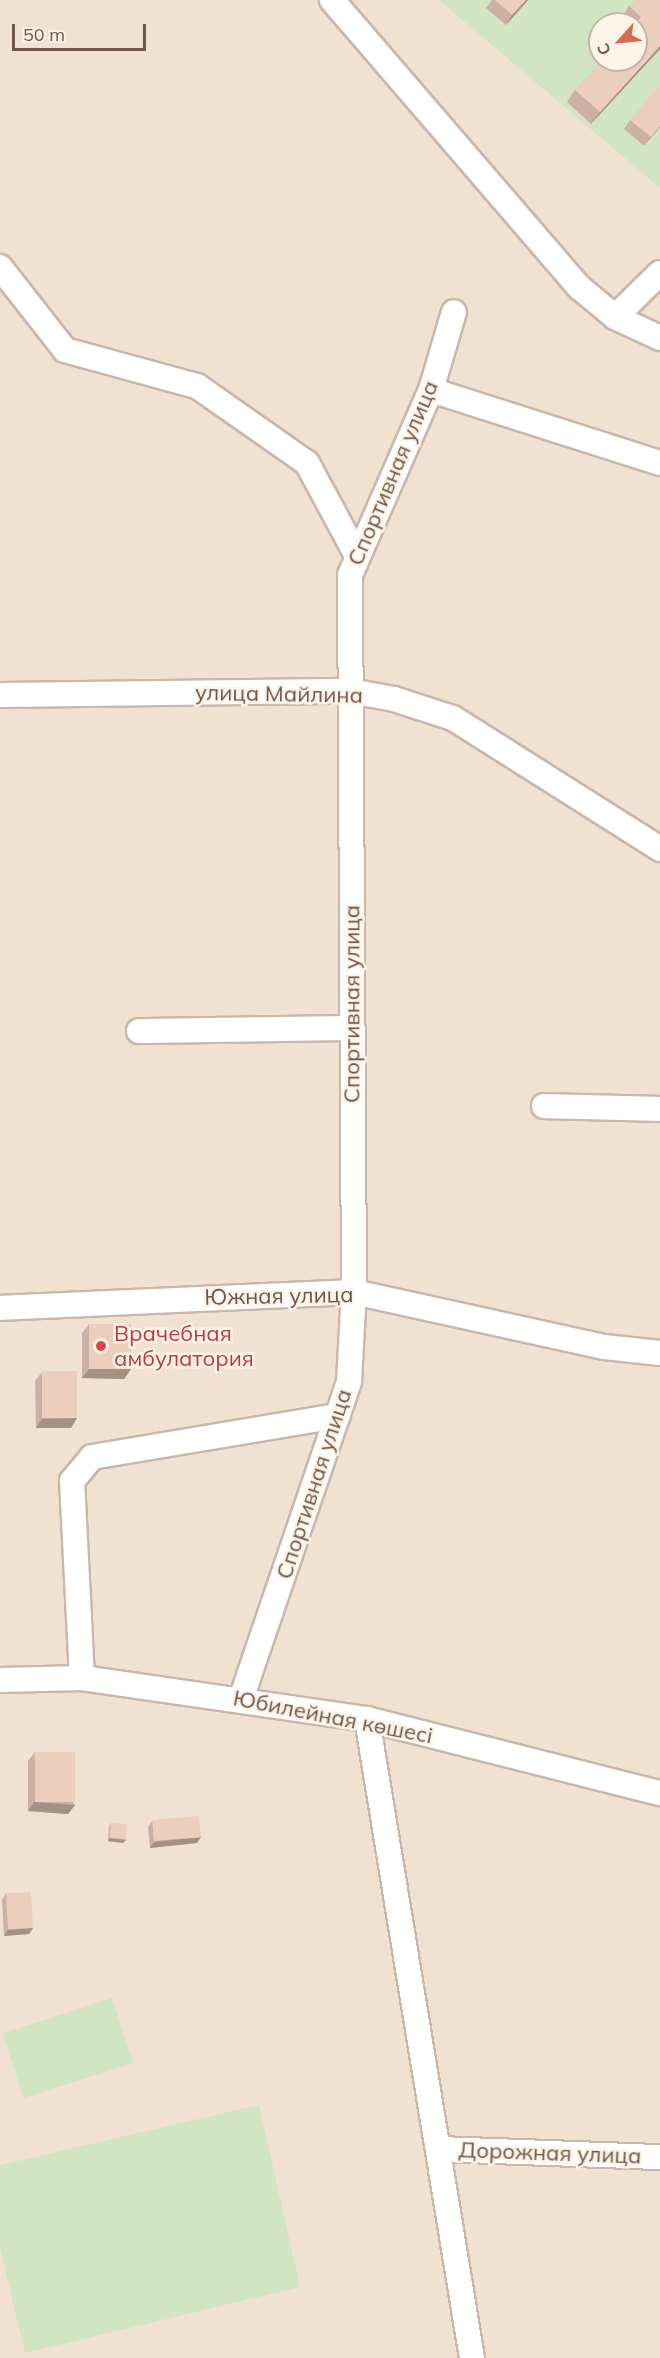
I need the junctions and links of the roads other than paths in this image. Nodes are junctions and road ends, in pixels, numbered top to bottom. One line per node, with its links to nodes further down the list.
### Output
1 (332, 0): 5 (street)
2 (0, 267): 9 (street)
3 (660, 273): 5 (street)
4 (454, 312): 7 (street, Спортивная улица)
5 (615, 317): 6 (street)
6 (660, 338)
7 (431, 390): 8 (street); 9 (street, Спортивная улица)
8 (660, 463)
9 (357, 556): 10 (street, Спортивная улица)
10 (350, 691): 11 (street, улица Майлина); 12 (street, улица Майлина); 13 (street, Спортивная улица)
11 (0, 694)
12 (660, 849)
13 (352, 1028): 14 (street); 17 (street, Спортивная улица)
14 (139, 1031)
15 (544, 1106): 16 (street)
16 (660, 1109)
17 (354, 1292): 18 (street, Южная улица); 19 (street, Южная улица); 20 (street, Спортивная улица)
18 (0, 1308)
19 (660, 1353)
20 (338, 1416): 21 (street); 23 (street, Спортивная улица)
21 (82, 1678): 22 (street, Юбилейная көшесі); 23 (street, Юбилейная көшесі)
22 (0, 1680)
23 (241, 1699): 24 (street, Юбилейная көшесі)
24 (367, 1719): 25 (street, Юбилейная көшесі); 26 (street)
25 (660, 1793)
26 (440, 2149): 27 (street, Дорожная улица); 28 (street)
27 (660, 2157)
28 (472, 2358)

